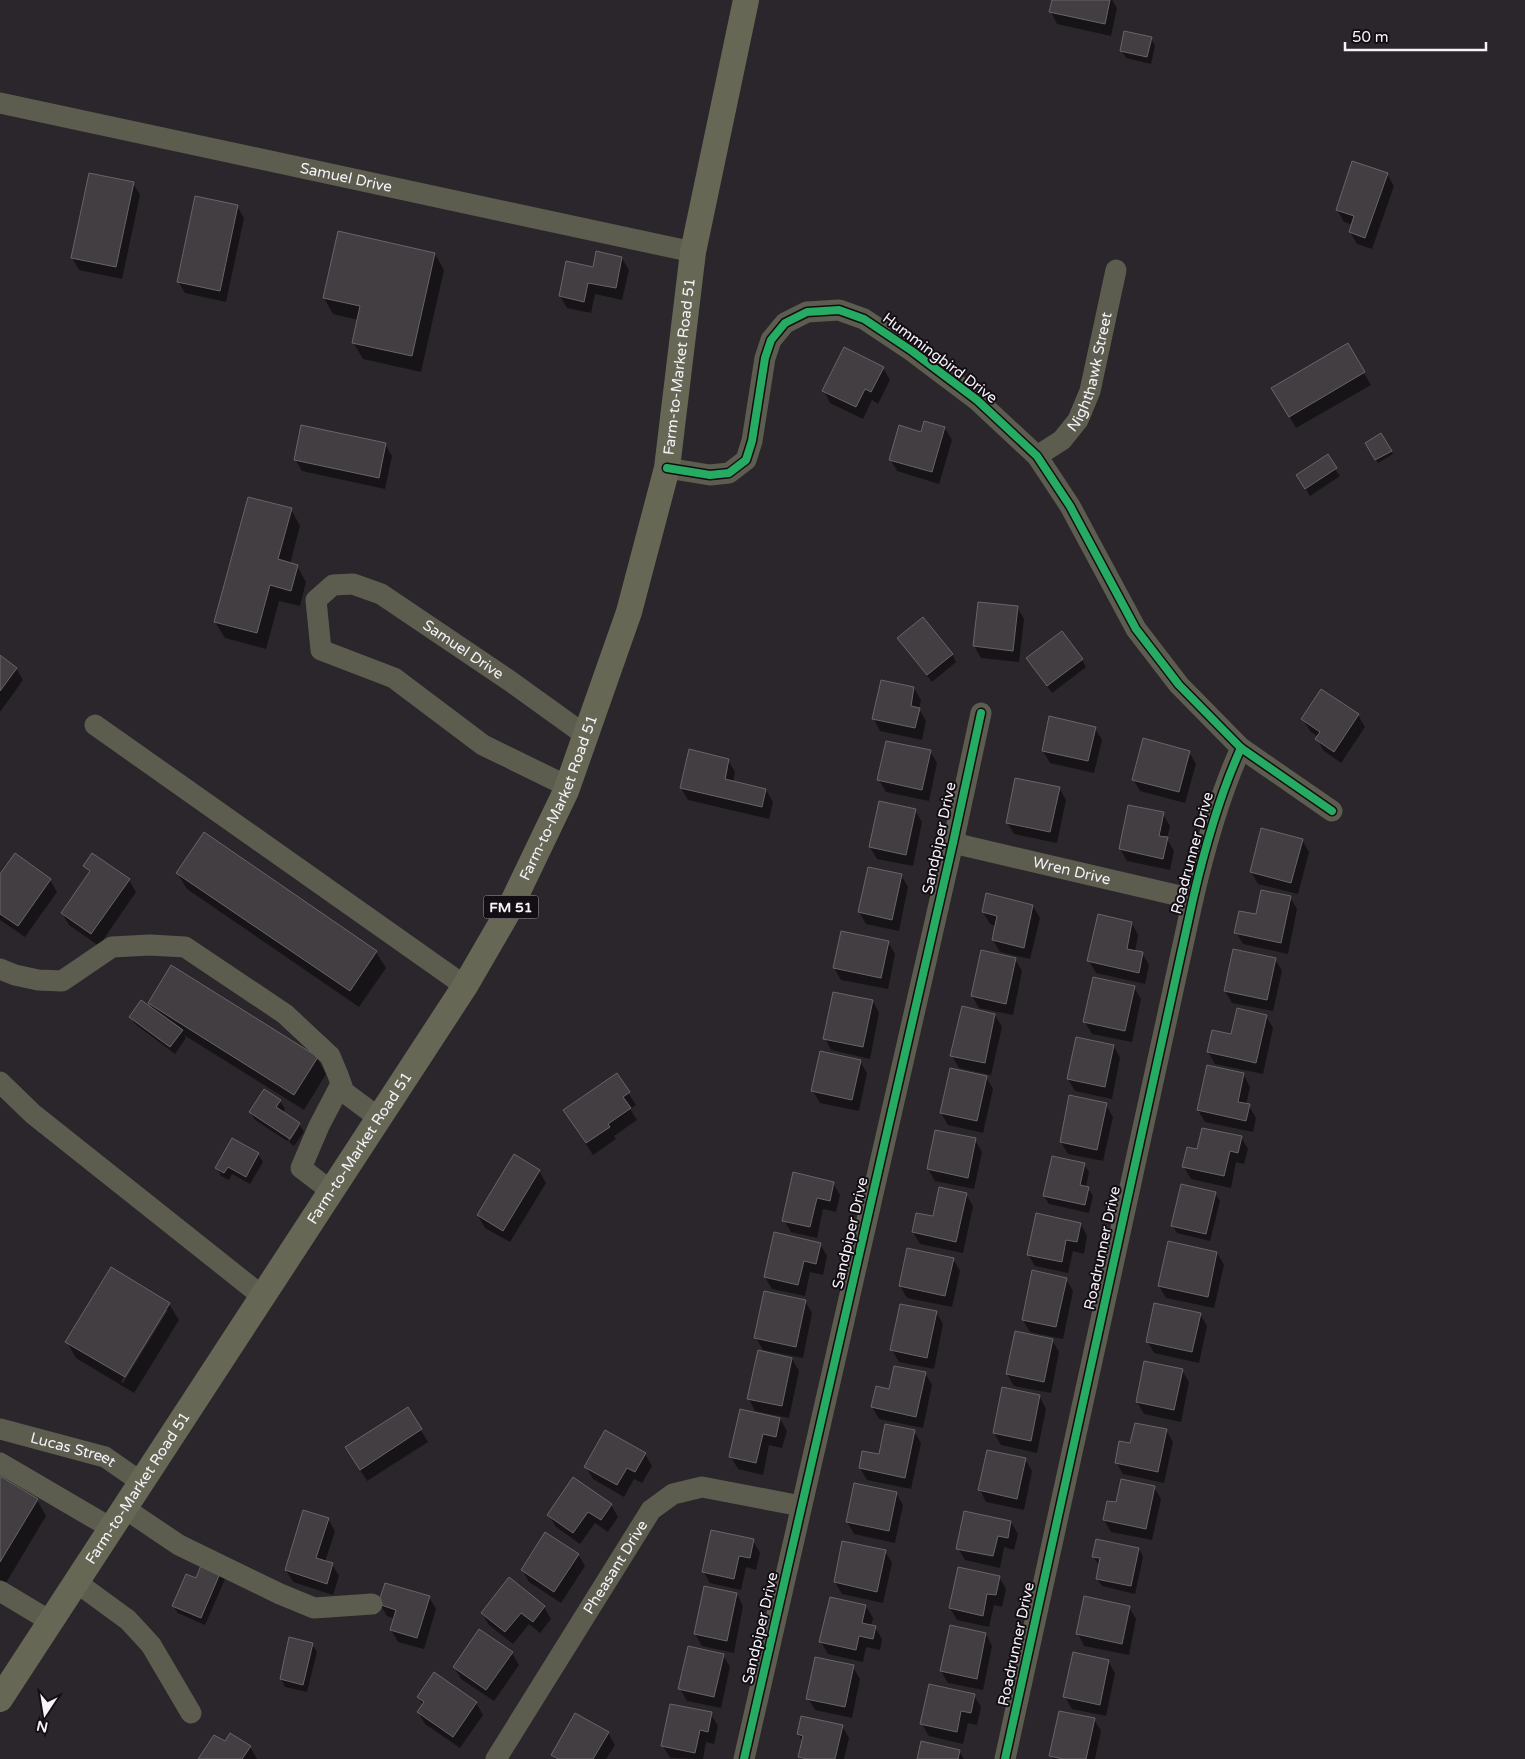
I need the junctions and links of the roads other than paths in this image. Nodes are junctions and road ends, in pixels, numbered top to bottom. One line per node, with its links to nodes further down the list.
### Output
1 (746, 0): 3 (main road, Farm-to-Market Road 51 / FM 51)
2 (0, 103): 3 (street, Samuel Drive)
3 (693, 252): 6 (main road, Farm-to-Market Road 51 / FM 51)
4 (1116, 270): 5 (street, Nighthawk Street)
5 (1036, 456): 6 (street, Hummingbird Drive); 10 (street, Hummingbird Drive)
6 (668, 468): 9 (main road, Farm-to-Market Road 51 / FM 51)
7 (980, 714): 13 (street, Sandpiper Drive)
8 (95, 725): 16 (street)
9 (585, 735): 11 (main road, Farm-to-Market Road 51 / FM 51); 11 (street, Samuel Drive)
10 (1240, 748): 12 (street, Hummingbird Drive); 14 (street, Roadrunner Drive)
11 (567, 786): 16 (main road, Farm-to-Market Road 51 / FM 51)
12 (1332, 811)
13 (953, 843): 14 (street, Wren Drive); 25 (street, Sandpiper Drive)
14 (1193, 899): 35 (street, Roadrunner Drive)
15 (0, 970): 18 (street)
16 (464, 986): 19 (main road, Farm-to-Market Road 51 / FM 51)
17 (0, 1082): 21 (street)
18 (341, 1084): 19 (street); 20 (street)
19 (379, 1118): 20 (main road, Farm-to-Market Road 51 / FM 51)
20 (331, 1191): 21 (main road, Farm-to-Market Road 51 / FM 51)
21 (262, 1296): 24 (main road, Farm-to-Market Road 51 / FM 51)
22 (0, 1429): 24 (street, Lucas Street)
23 (0, 1463): 26 (street)
24 (141, 1482): 26 (main road, Farm-to-Market Road 51 / FM 51)
25 (802, 1506): 33 (street, Pheasant Drive); 34 (street, Sandpiper Drive)
26 (117, 1518): 27 (main road, Farm-to-Market Road 51 / FM 51); 29 (street)
27 (76, 1582): 30 (main road, Farm-to-Market Road 51 / FM 51); 32 (street)
28 (0, 1591): 30 (street)
29 (372, 1604)
30 (50, 1622): 31 (main road, Farm-to-Market Road 51 / FM 51)
31 (0, 1699)
32 (191, 1713)
33 (496, 1759)
34 (744, 1759)
35 (1004, 1759)

